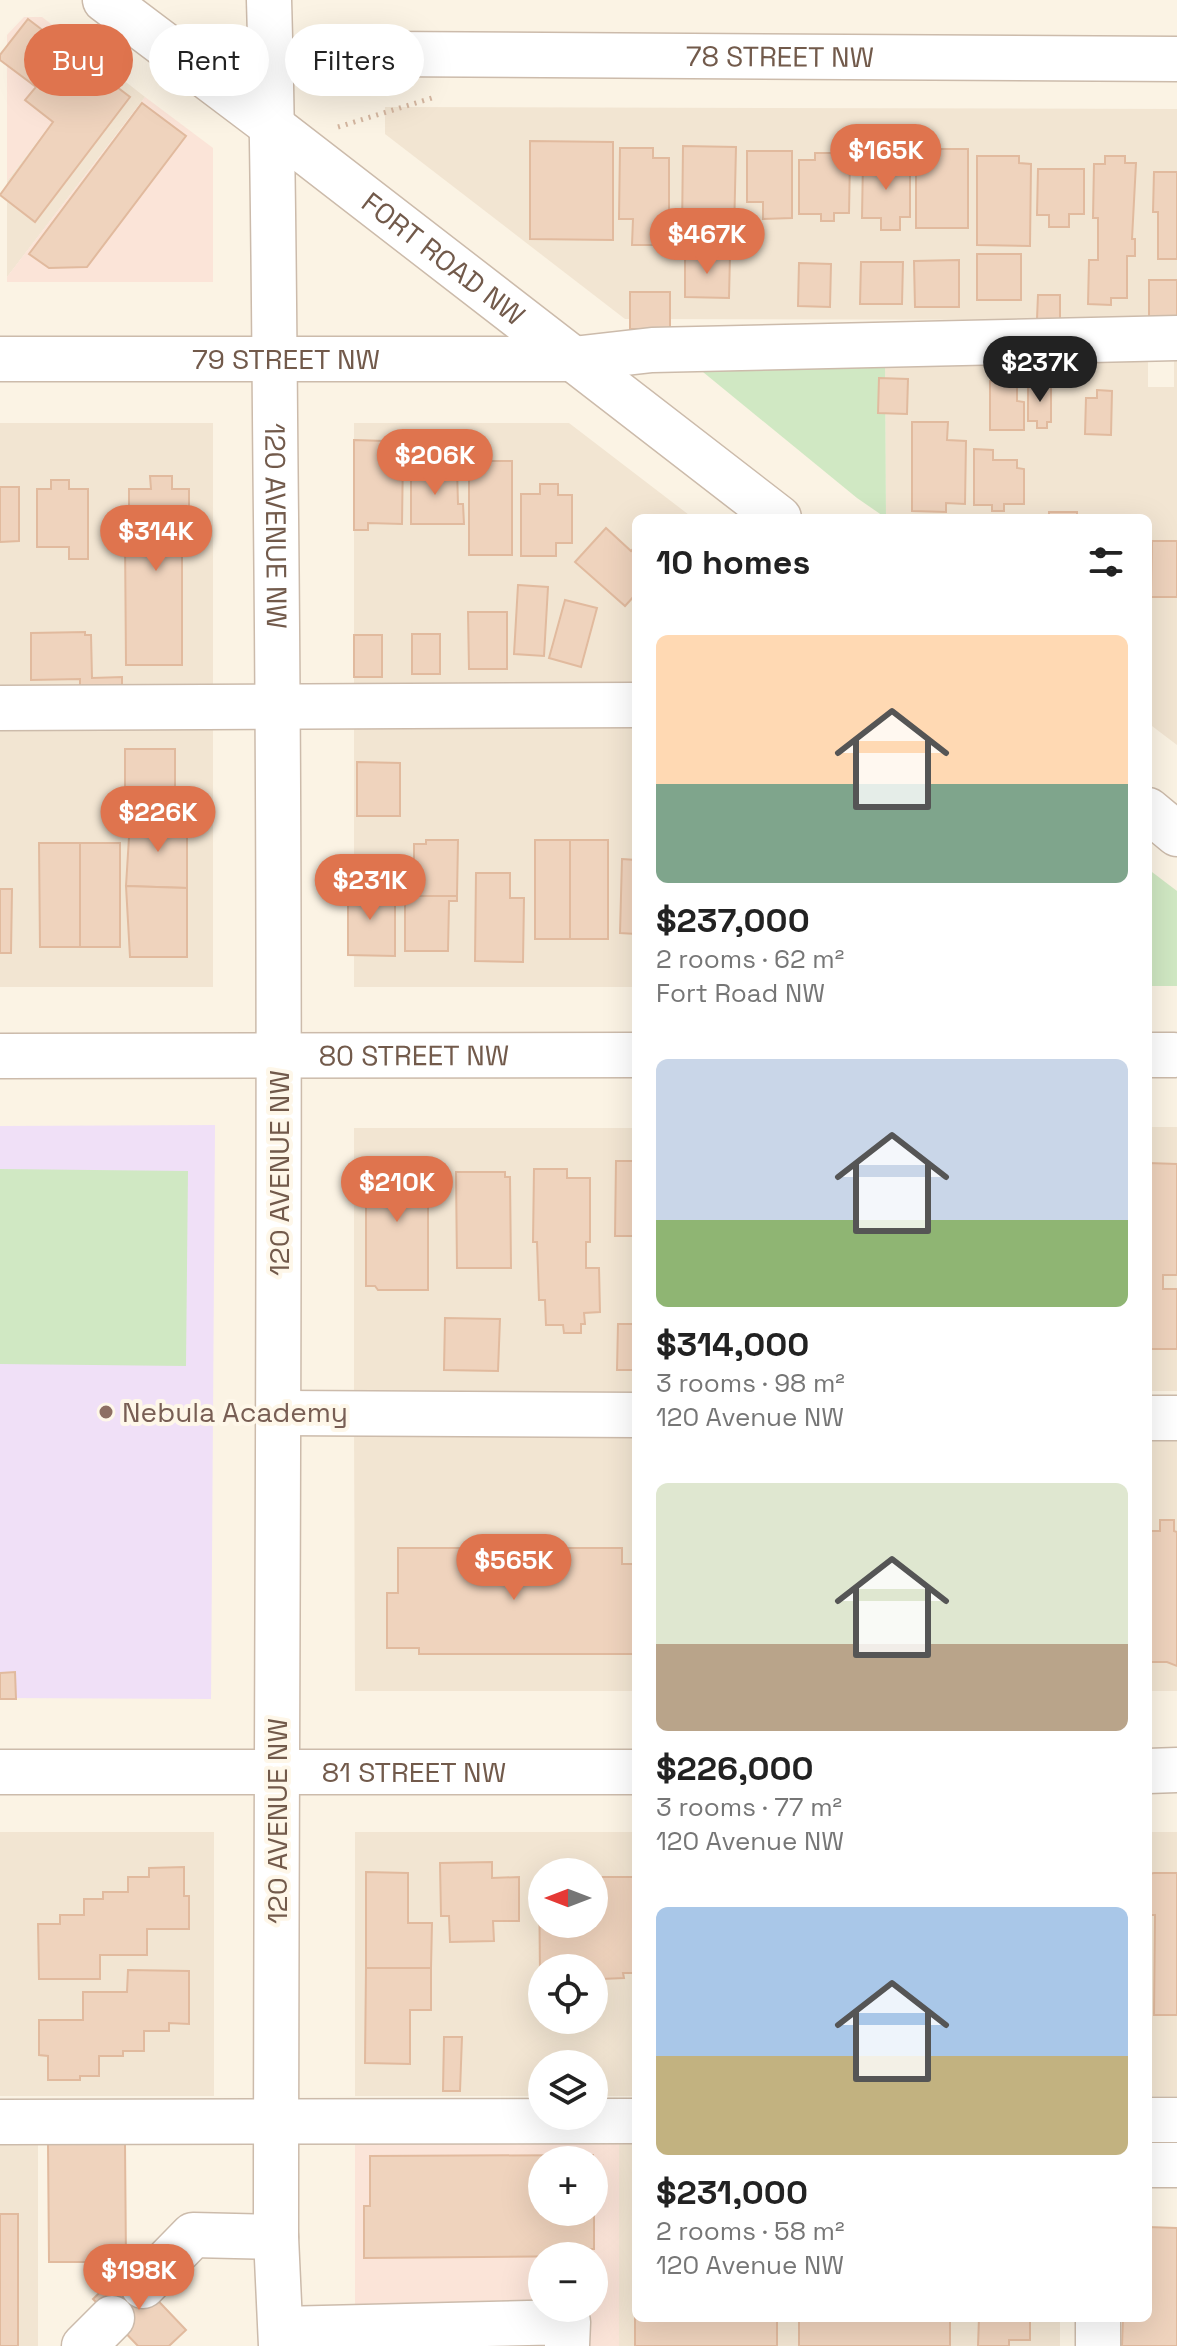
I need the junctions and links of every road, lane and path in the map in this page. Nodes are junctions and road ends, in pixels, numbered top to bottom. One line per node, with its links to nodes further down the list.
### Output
1 (105, 0): 6 (street, FORT ROAD NW)
2 (269, 0): 6 (street, 120 AVENUE NW)
3 (424, 54): 4 (street, 78 STREET NW)
4 (1177, 59)
5 (436, 97): 7 (path)
6 (272, 126): 7 (street, FORT ROAD NW); 11 (street, 120 AVENUE NW)
7 (328, 171): 10 (street, FORT ROAD NW)
8 (1177, 338): 10 (street, 79 STREET NW)
9 (0, 359): 11 (street, 79 STREET NW)
10 (573, 359): 11 (street, 79 STREET NW); 12 (street, FORT ROAD NW)
11 (274, 360): 15 (street, 120 AVENUE NW)
12 (774, 514)
13 (632, 705): 15 (street)
14 (0, 708): 15 (street)
15 (278, 708): 20 (street, 120 AVENUE NW)
16 (1152, 813): 17 (street)
17 (1177, 834)
18 (632, 1055): 20 (street, 80 STREET NW)
19 (0, 1056): 20 (street, 80 STREET NW)
20 (278, 1056): 21 (street, 120 AVENUE NW)
21 (280, 1413): 22 (street); 29 (street, 120 AVENUE NW)
22 (632, 1415)
23 (1152, 1418): 24 (street)
24 (1177, 1418)
25 (1177, 1770): 26 (street)
26 (1152, 1771)
27 (0, 1772): 29 (street, 81 STREET NW)
28 (632, 1772): 29 (street, 81 STREET NW)
29 (277, 1774): 34 (street, 120 AVENUE NW)
30 (1152, 2120): 31 (street)
31 (1177, 2120)
32 (632, 2121): 34 (street)
33 (0, 2122): 34 (street)
34 (276, 2122): 37 (street, 120 AVENUE NW)
35 (1152, 2165): 36 (street)
36 (1177, 2165)
37 (276, 2237): 38 (street); 40 (street, 120 AVENUE NW)
38 (143, 2286)
39 (1098, 2322): 42 (street)
40 (281, 2338): 41 (street)
41 (567, 2346)
42 (1098, 2346)

